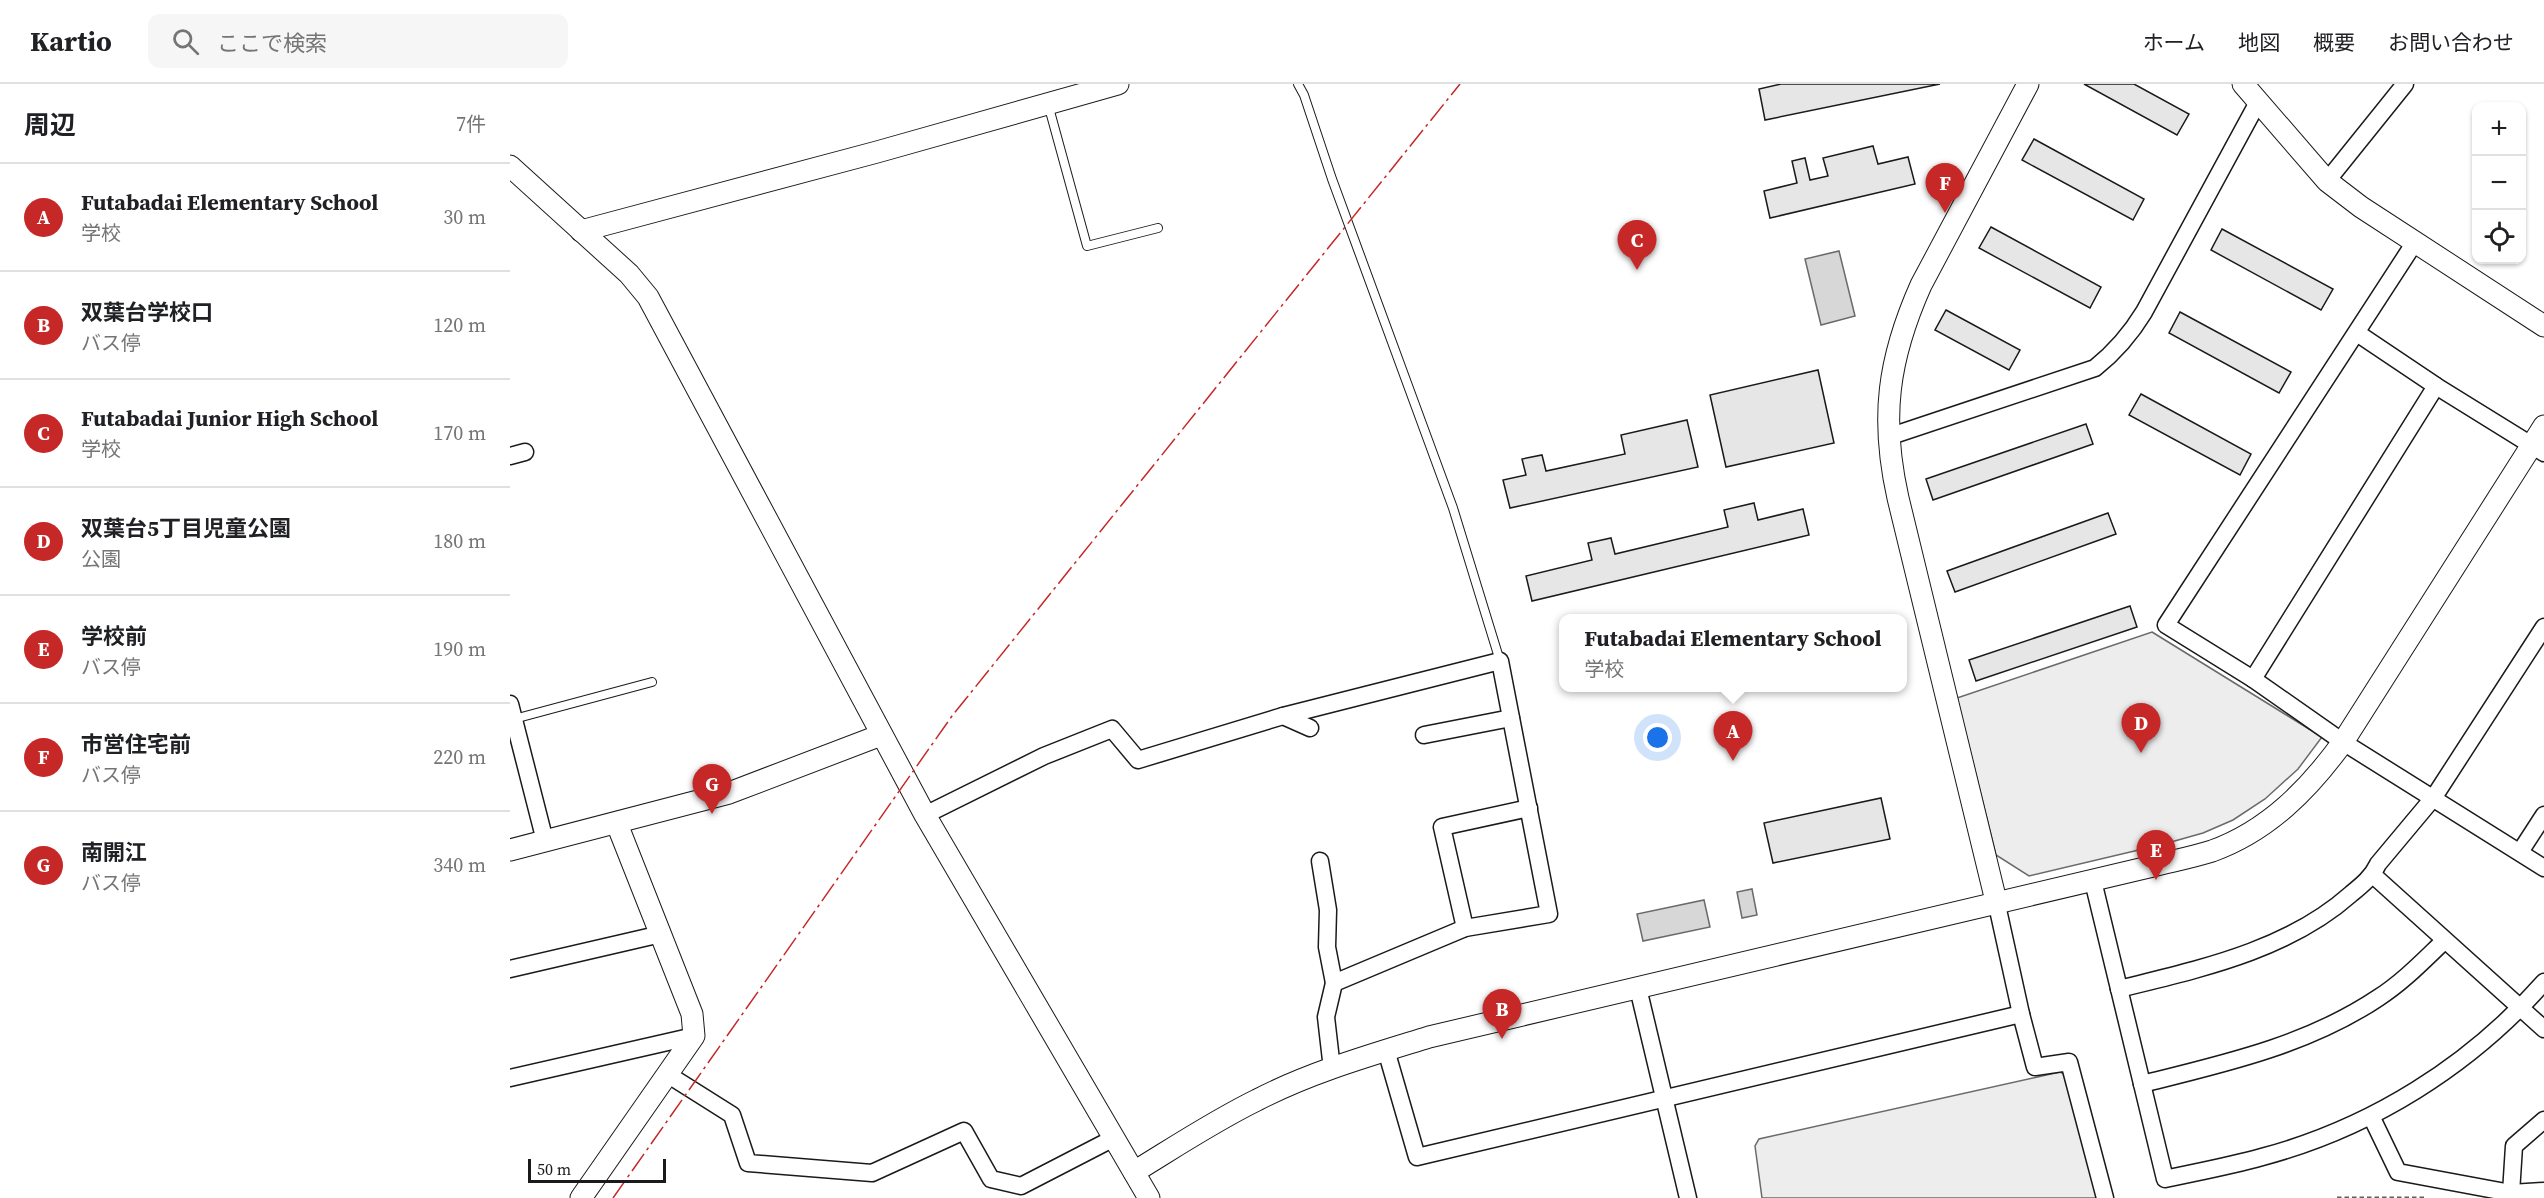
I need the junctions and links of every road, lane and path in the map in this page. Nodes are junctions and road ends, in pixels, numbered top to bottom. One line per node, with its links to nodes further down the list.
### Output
1 (1118, 84): 7 (street)
2 (1298, 84): 20 (lane)
3 (2028, 84): 17 (street)
4 (2243, 84): 6 (street)
5 (2405, 84): 9 (street)
6 (2258, 102): 9 (street); 17 (street)
7 (1048, 104): 10 (lane); 11 (street)
8 (510, 167): 11 (street)
9 (2327, 181): 12 (street)
10 (1158, 228)
11 (581, 231): 27 (street)
12 (2415, 242): 13 (street); 14 (street)
13 (2544, 326)
14 (2357, 333): 15 (street); 21 (street)
15 (2436, 386): 18 (street); 21 (street)
16 (2544, 426): 18 (street)
17 (1888, 437): 42 (street)
18 (2538, 449): 29 (street)
19 (2544, 627): 30 (street)
20 (1500, 661): 24 (street); 25 (street)
21 (2253, 679): 29 (street)
22 (652, 682): 23 (lane)
23 (512, 712): 35 (street)
24 (1283, 716): 26 (street); 32 (street)
25 (1511, 718): 28 (street); 31 (street)
26 (1310, 728)
27 (881, 735): 32 (street); 34 (street)
28 (1424, 735)
29 (2343, 742): 30 (street); 41 (street)
30 (2434, 797): 37 (street); 40 (street)
31 (1529, 808): 43 (street); 43 (street)
32 (925, 814): 63 (street)
33 (2544, 815): 37 (street)
34 (617, 824): 35 (street); 44 (street)
35 (545, 841): 36 (street)
36 (510, 850)
37 (2520, 852): 39 (street)
38 (1320, 861): 47 (street)
39 (2544, 868)
40 (2373, 875): 45 (street); 50 (street)
41 (2093, 881): 42 (street); 50 (street)
42 (1997, 904): 49 (street); 52 (street)
43 (1465, 928): 47 (street)
44 (661, 934): 46 (street); 54 (street)
45 (2444, 941): 51 (street); 59 (street)
46 (510, 969)
47 (1334, 982): 56 (street)
48 (2544, 982): 51 (street)
49 (1638, 988): 55 (street); 60 (street)
50 (2119, 989): 59 (street)
51 (2521, 1008): 53 (street); 61 (street)
52 (2021, 1014): 60 (street); 70 (street)
53 (2544, 1029)
54 (694, 1036): 57 (street); 58 (street)
55 (1386, 1050): 56 (street); 60 (street)
56 (1332, 1069): 64 (street)
57 (667, 1074): 63 (street); 67 (street)
58 (510, 1078)
59 (2142, 1084): 61 (street)
60 (1665, 1100): 69 (street)
61 (2371, 1116): 66 (street)
62 (2544, 1120): 66 (street)
63 (1114, 1138): 64 (street)
64 (1134, 1172): 68 (street)
65 (2544, 1191): 66 (street)
66 (2511, 1193)
67 (581, 1198)
68 (1149, 1198)
69 (1688, 1198)
70 (2105, 1198)
71 (2337, 1198): 72 (path)
72 (2427, 1198)

